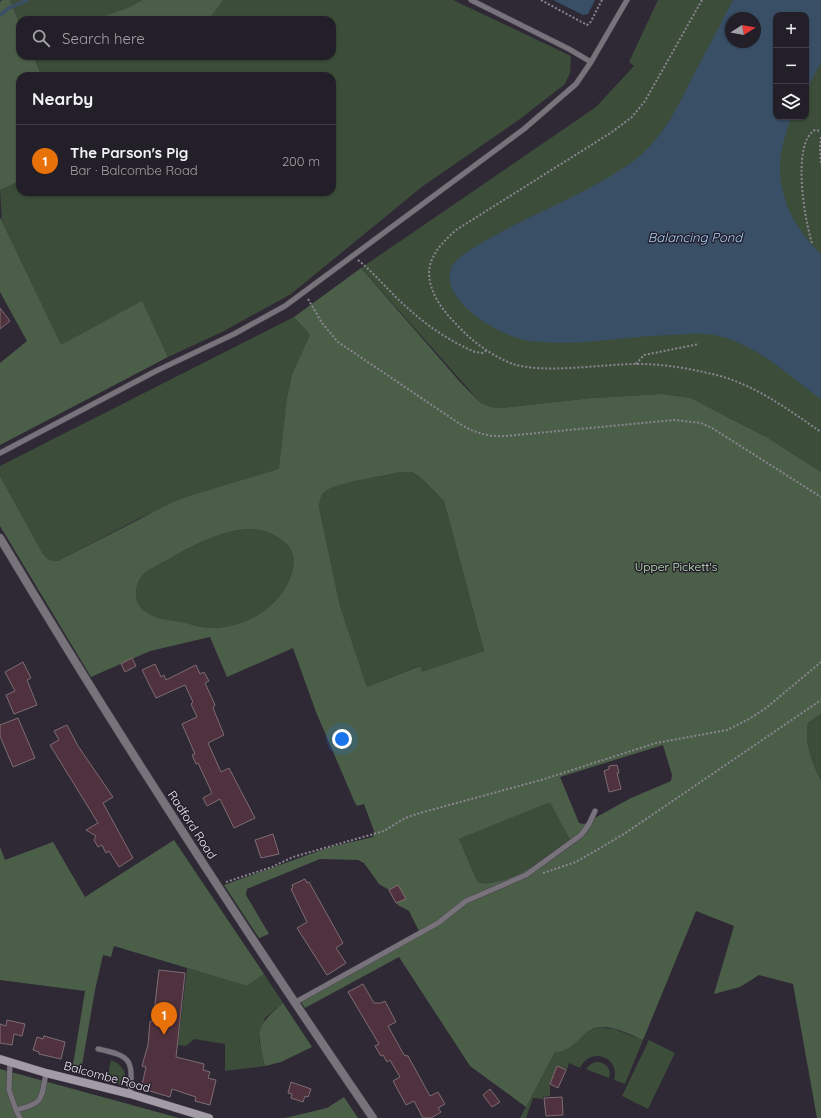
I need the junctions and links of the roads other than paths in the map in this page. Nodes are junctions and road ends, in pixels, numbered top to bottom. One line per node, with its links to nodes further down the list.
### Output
1 (471, 0): 3 (lane)
2 (627, 0): 3 (lane)
3 (591, 62): 4 (lane)
4 (0, 453)
5 (0, 538): 7 (street, Radford Road)
6 (595, 811): 7 (lane)
7 (294, 1003): 16 (street, Radford Road)
8 (98, 1049): 12 (lane)
9 (0, 1059): 10 (main road, Balcombe Road)
10 (10, 1062): 11 (main road, Balcombe Road); 13 (lane)
11 (46, 1073): 12 (main road, Balcombe Road); 13 (lane)
12 (130, 1094): 15 (main road, Balcombe Road)
13 (16, 1110): 14 (lane)
14 (20, 1118)
15 (209, 1118)
16 (373, 1118)

